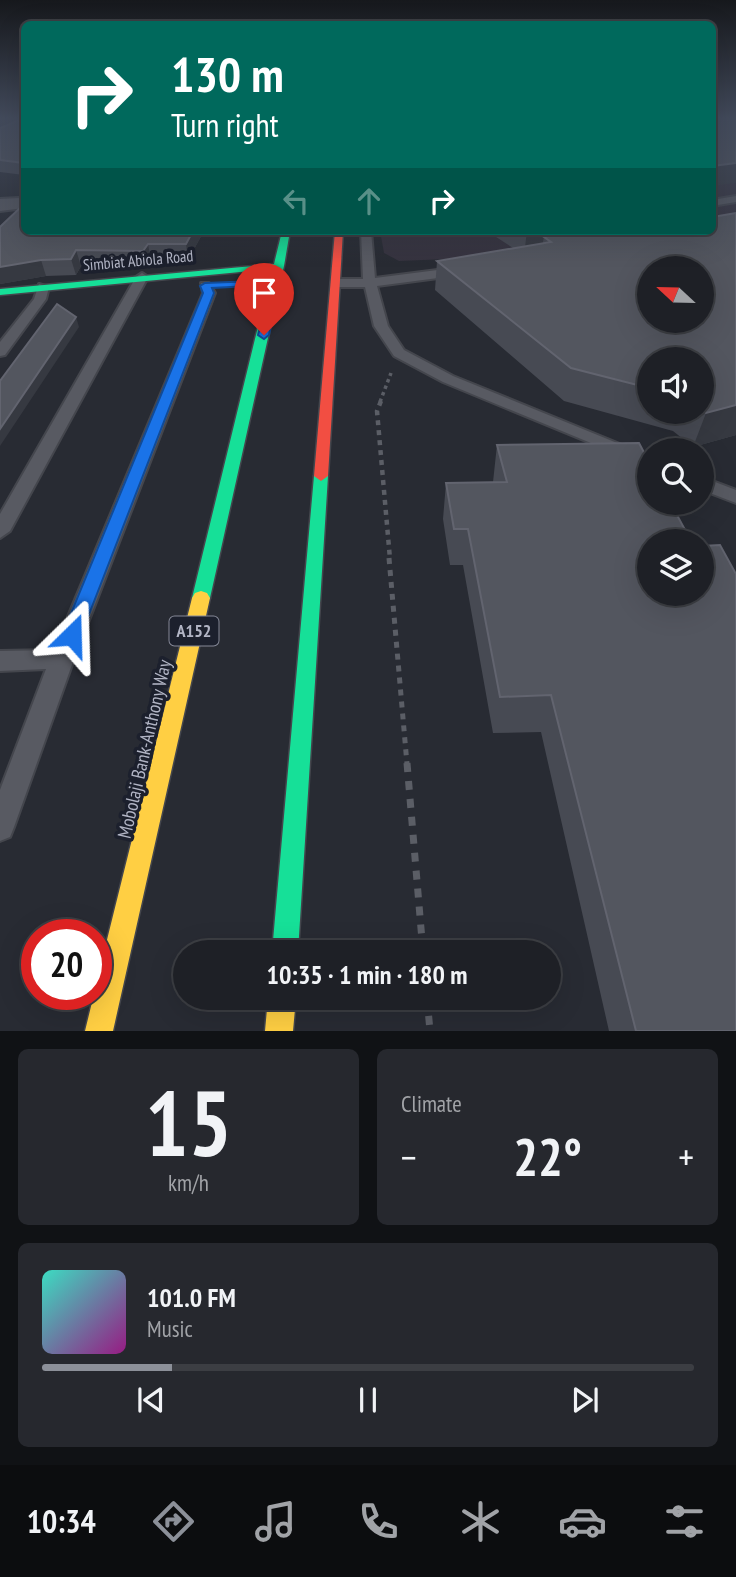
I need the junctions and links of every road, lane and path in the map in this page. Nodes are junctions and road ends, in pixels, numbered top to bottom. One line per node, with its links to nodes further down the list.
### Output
1 (736, 199): 2 (lane)
2 (716, 202)
3 (285, 235): 7 (main road, Mobolaji Bank-Anthony Way / A152)
4 (339, 235): 9 (main road)
5 (366, 235): 8 (lane)
6 (474, 265): 8 (lane)
7 (278, 274): 10 (main road, Simbiat Abiola Road); 11 (main road); 28 (main road, Mobolaji Bank-Anthony Way / A152)
8 (367, 275): 9 (lane); 16 (lane)
9 (337, 283): 24 (main road)
10 (139, 284): 11 (main road); 13 (main road, Simbiat Abiola Road); 20 (lane)
11 (205, 286): 21 (lane)
12 (0, 292): 13 (main road, Simbiat Abiola Road)
13 (41, 293): 14 (main road); 15 (lane)
14 (0, 303)
15 (0, 352)
16 (399, 353): 17 (lane); 25 (path)
17 (637, 457)
18 (714, 488): 19 (lane)
19 (736, 496)
20 (0, 531)
21 (62, 659): 22 (lane); 23 (lane)
22 (0, 660)
23 (0, 827)
24 (286, 940)
25 (422, 940)
26 (281, 1010): 29 (main road)
27 (428, 1010): 30 (path)
28 (99, 1031)
29 (279, 1031)
30 (430, 1031)

